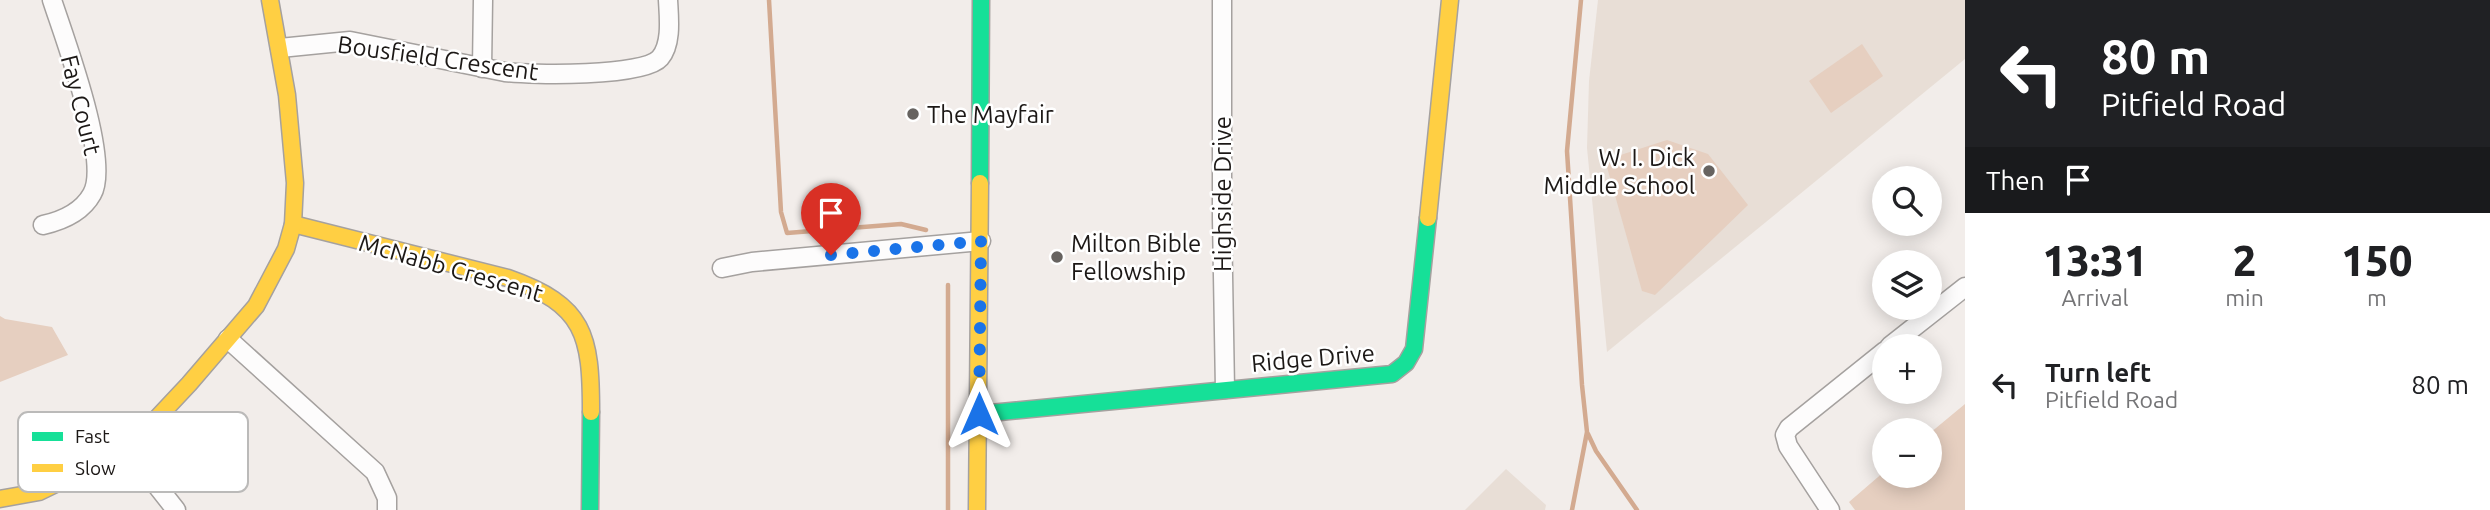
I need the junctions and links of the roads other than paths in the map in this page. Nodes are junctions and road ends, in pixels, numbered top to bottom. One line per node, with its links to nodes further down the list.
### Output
1 (52, 0): 11 (street, Fay Court)
2 (270, 0): 8 (street)
3 (483, 0): 9 (street)
4 (668, 0): 9 (street, Bousfield Crescent)
5 (981, 0): 12 (street)
6 (1222, 0): 18 (street, Highside Drive)
7 (1450, 0): 18 (street, Ridge Drive)
8 (280, 48): 9 (street, Bousfield Crescent); 10 (street)
9 (482, 68)
10 (293, 224): 16 (street); 26 (street, McNabb Crescent)
11 (43, 225)
12 (981, 241): 13 (street); 20 (street)
13 (722, 268)
14 (1965, 287): 15 (street)
15 (1905, 334)
16 (228, 340): 19 (street); 25 (street)
17 (1872, 361): 28 (street)
18 (1226, 389): 20 (street, Ridge Drive)
19 (162, 412)
20 (979, 414): 27 (street)
21 (39, 492): 23 (street)
22 (162, 492): 24 (street)
23 (0, 499)
24 (176, 510)
25 (387, 510)
26 (590, 510)
27 (977, 510)
28 (1830, 510)

